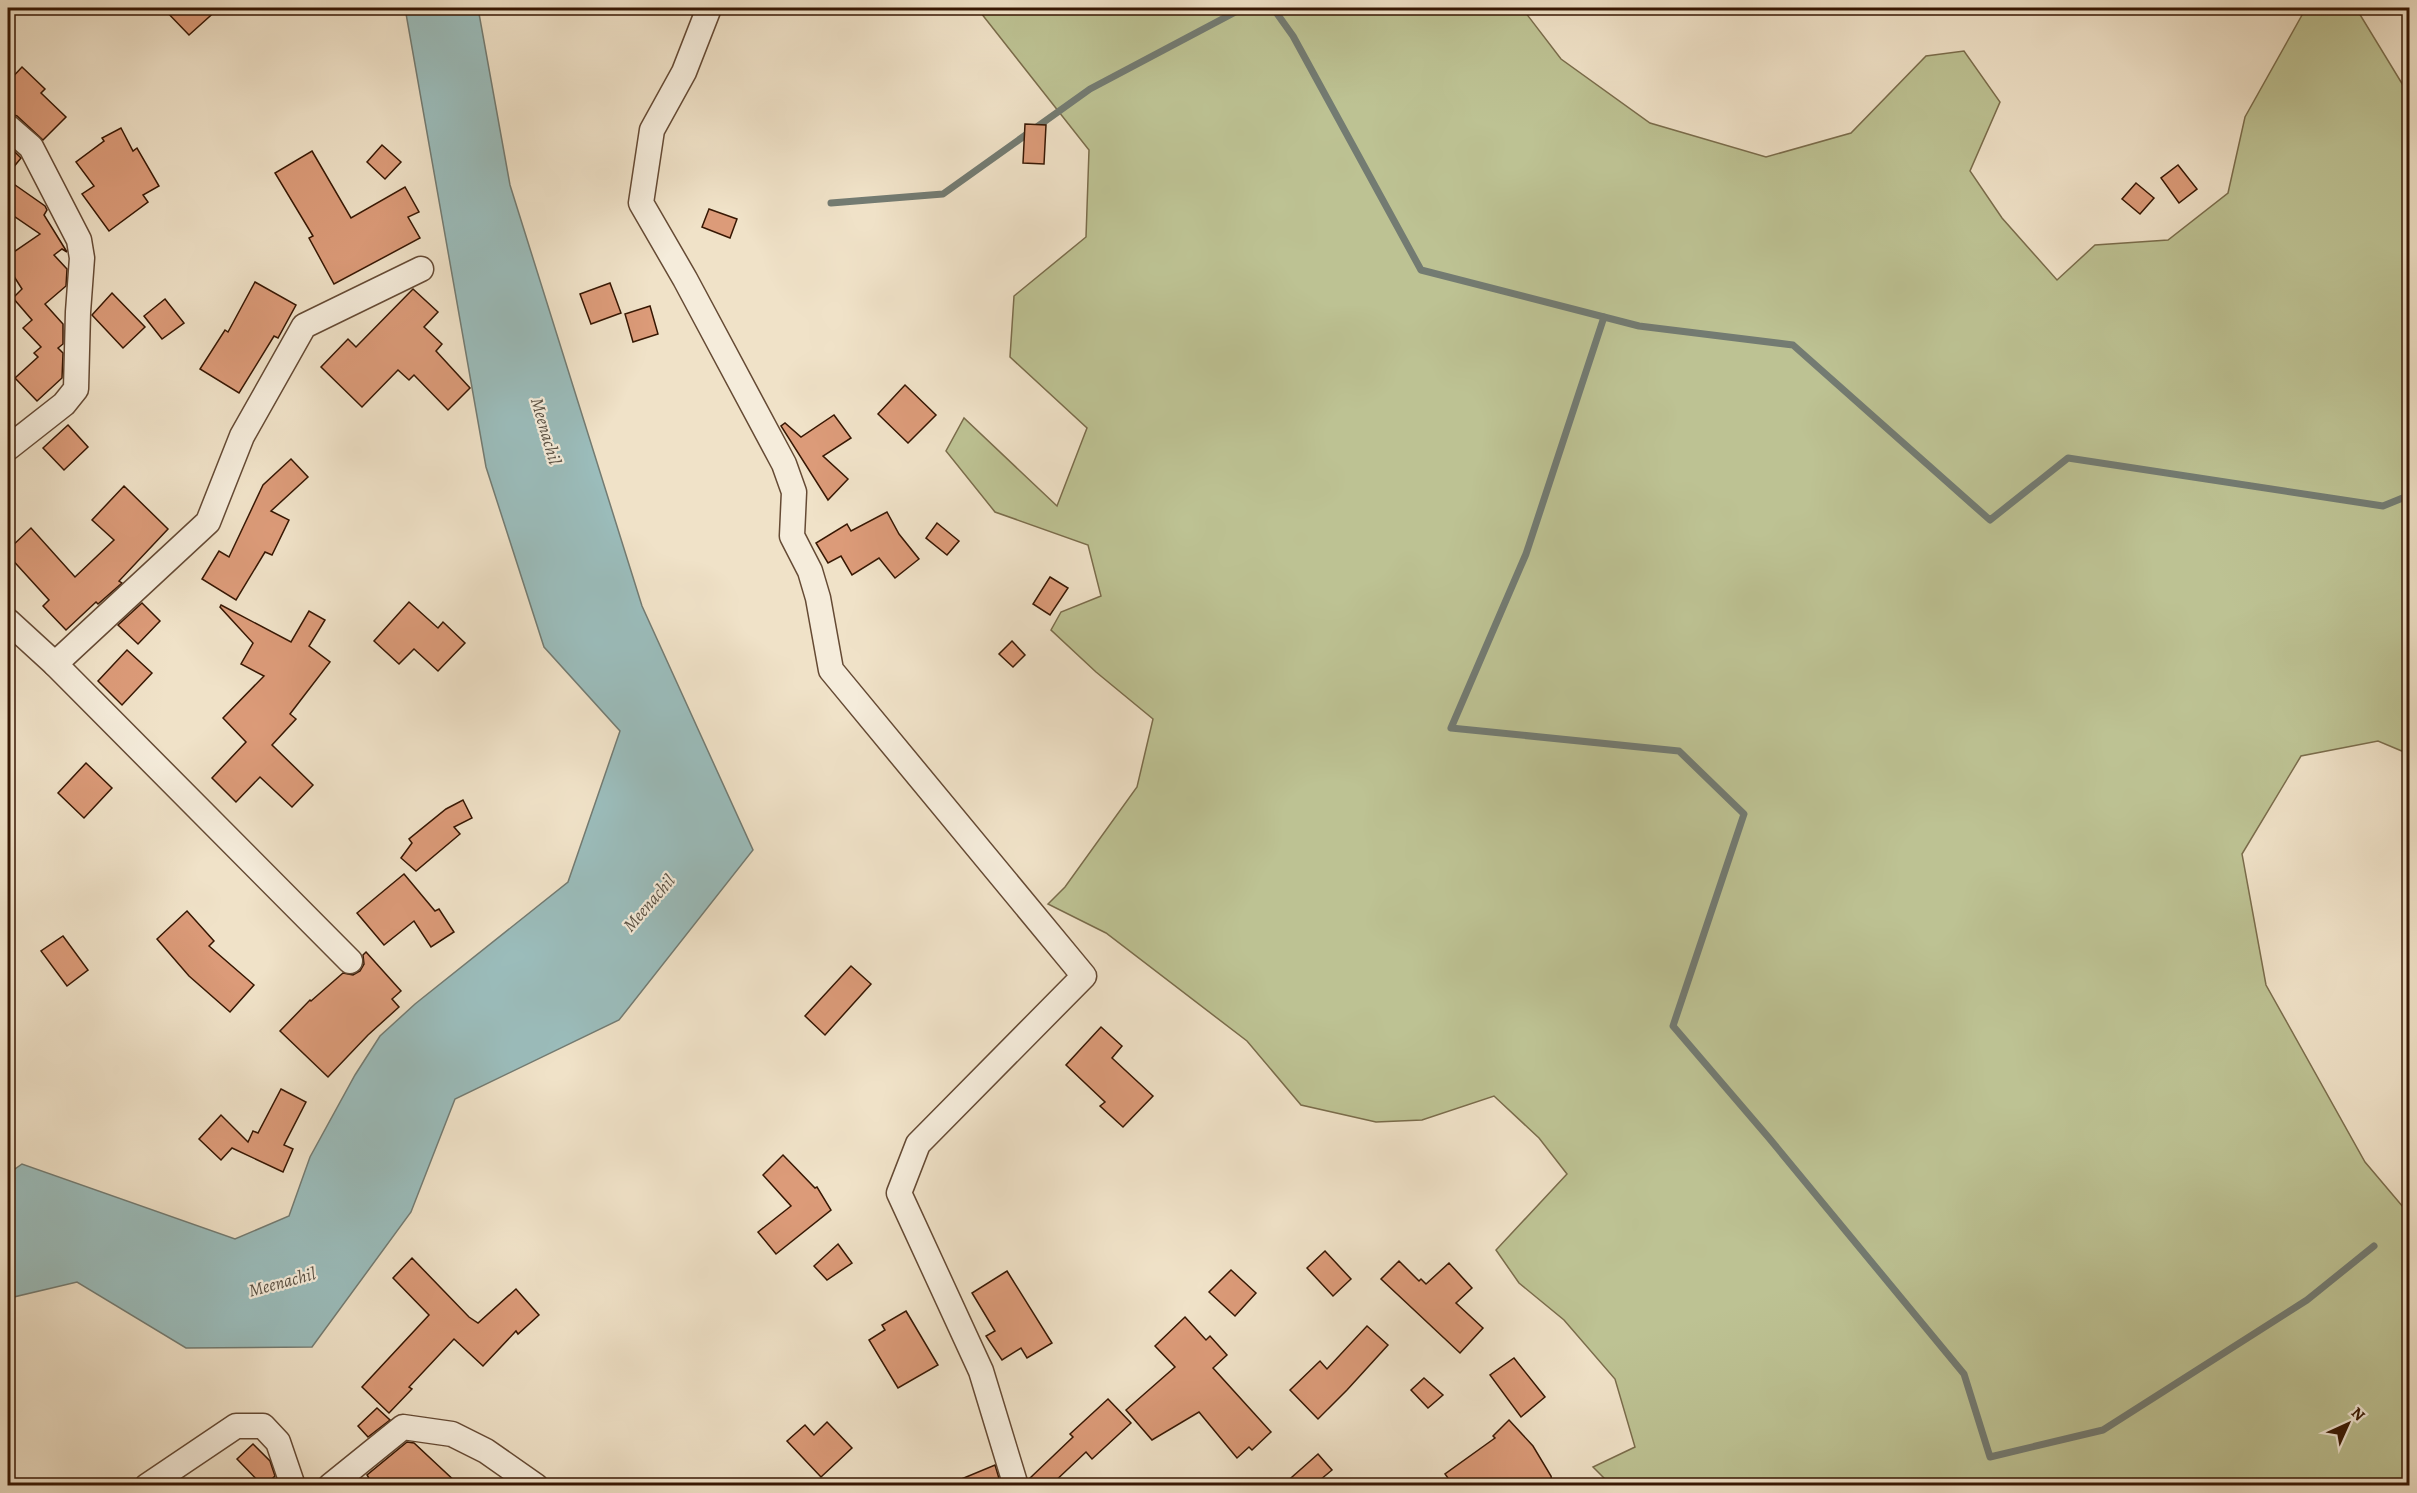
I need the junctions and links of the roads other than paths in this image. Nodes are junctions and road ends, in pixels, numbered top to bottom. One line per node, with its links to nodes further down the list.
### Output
1 (709, 8): 12 (street)
2 (8, 127): 4 (street)
3 (421, 269): 6 (street)
4 (8, 448)
5 (8, 621): 6 (street)
6 (56, 664): 7 (street)
7 (350, 961)
8 (147, 1485): 9 (street)
9 (293, 1485)
10 (330, 1485): 11 (street)
11 (536, 1485)
12 (1016, 1485)

